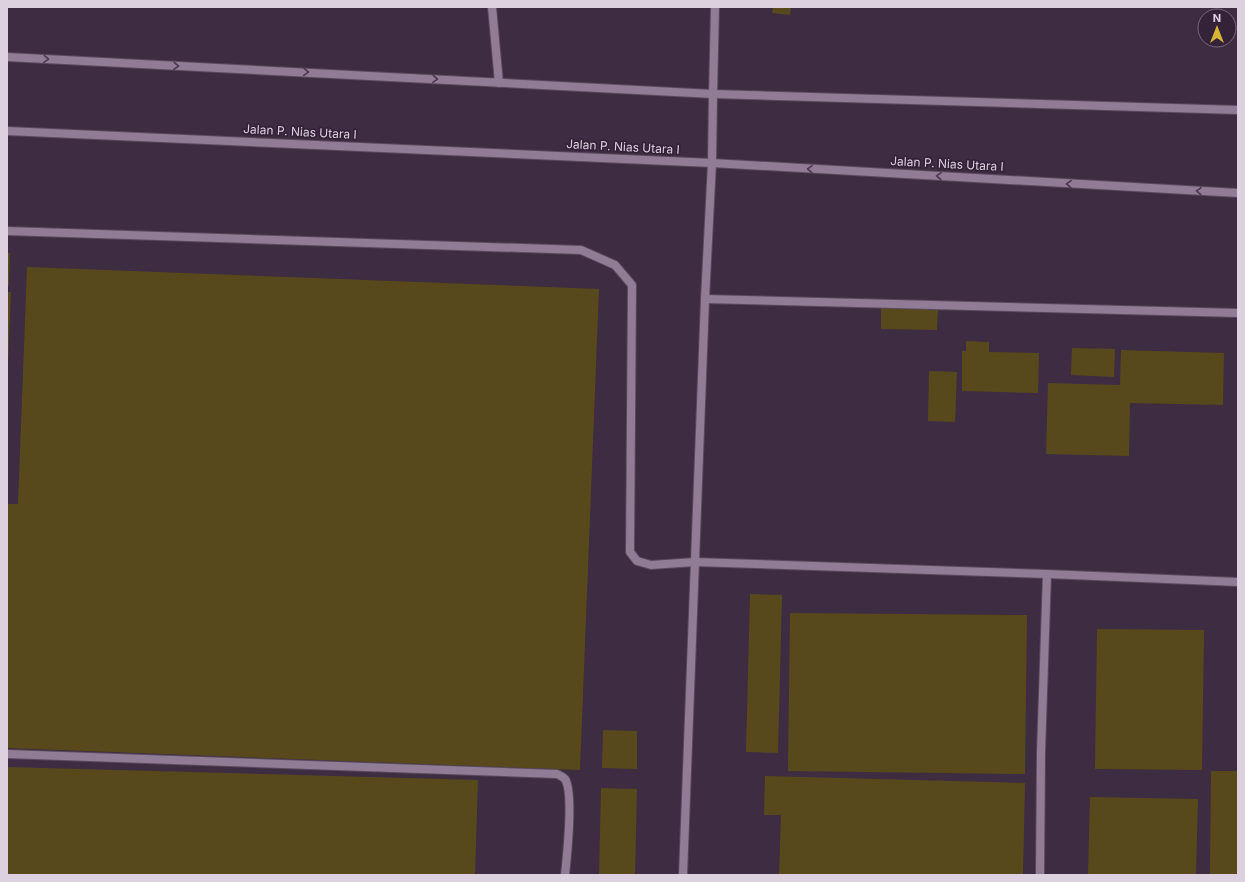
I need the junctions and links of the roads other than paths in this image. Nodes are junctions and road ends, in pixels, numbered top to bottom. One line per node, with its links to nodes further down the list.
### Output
1 (492, 7): 4 (street)
2 (715, 7): 5 (street)
3 (7, 57): 4 (street, one-way to 4)
4 (499, 83): 5 (street)
5 (713, 94): 6 (street); 8 (street)
6 (1238, 110)
7 (7, 131): 8 (street, Jalan P. Nias Utara I)
8 (712, 163): 9 (street, Jalan P. Nias Utara I, one-way to 8); 11 (street)
9 (1238, 193)
10 (7, 231): 13 (street)
11 (705, 299): 12 (street); 13 (street)
12 (1238, 313)
13 (695, 562): 14 (street); 18 (street)
14 (1046, 574): 15 (street); 19 (street)
15 (1238, 582)
16 (7, 754): 17 (street)
17 (565, 875)
18 (683, 875)
19 (1040, 875)

